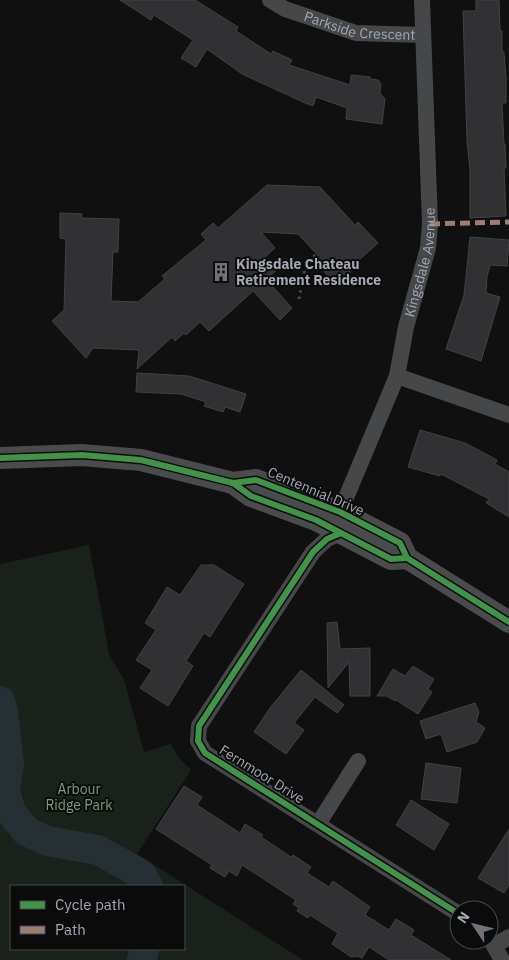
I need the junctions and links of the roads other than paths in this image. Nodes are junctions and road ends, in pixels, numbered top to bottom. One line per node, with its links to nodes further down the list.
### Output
1 (270, 0): 3 (street, Parkside Crescent)
2 (422, 0): 3 (street, Kingsdale Avenue)
3 (423, 35): 4 (street, Kingsdale Avenue)
4 (397, 376): 5 (street); 7 (street, Kingsdale Avenue)
5 (509, 414)
6 (4, 458): 7 (main road, Centennial Drive)
7 (340, 522): 8 (main road, Centennial Drive); 10 (street, Fernmoor Drive)
8 (509, 622)
9 (358, 761): 10 (street)
10 (318, 824): 11 (street, Fernmoor Drive)
11 (449, 908)

